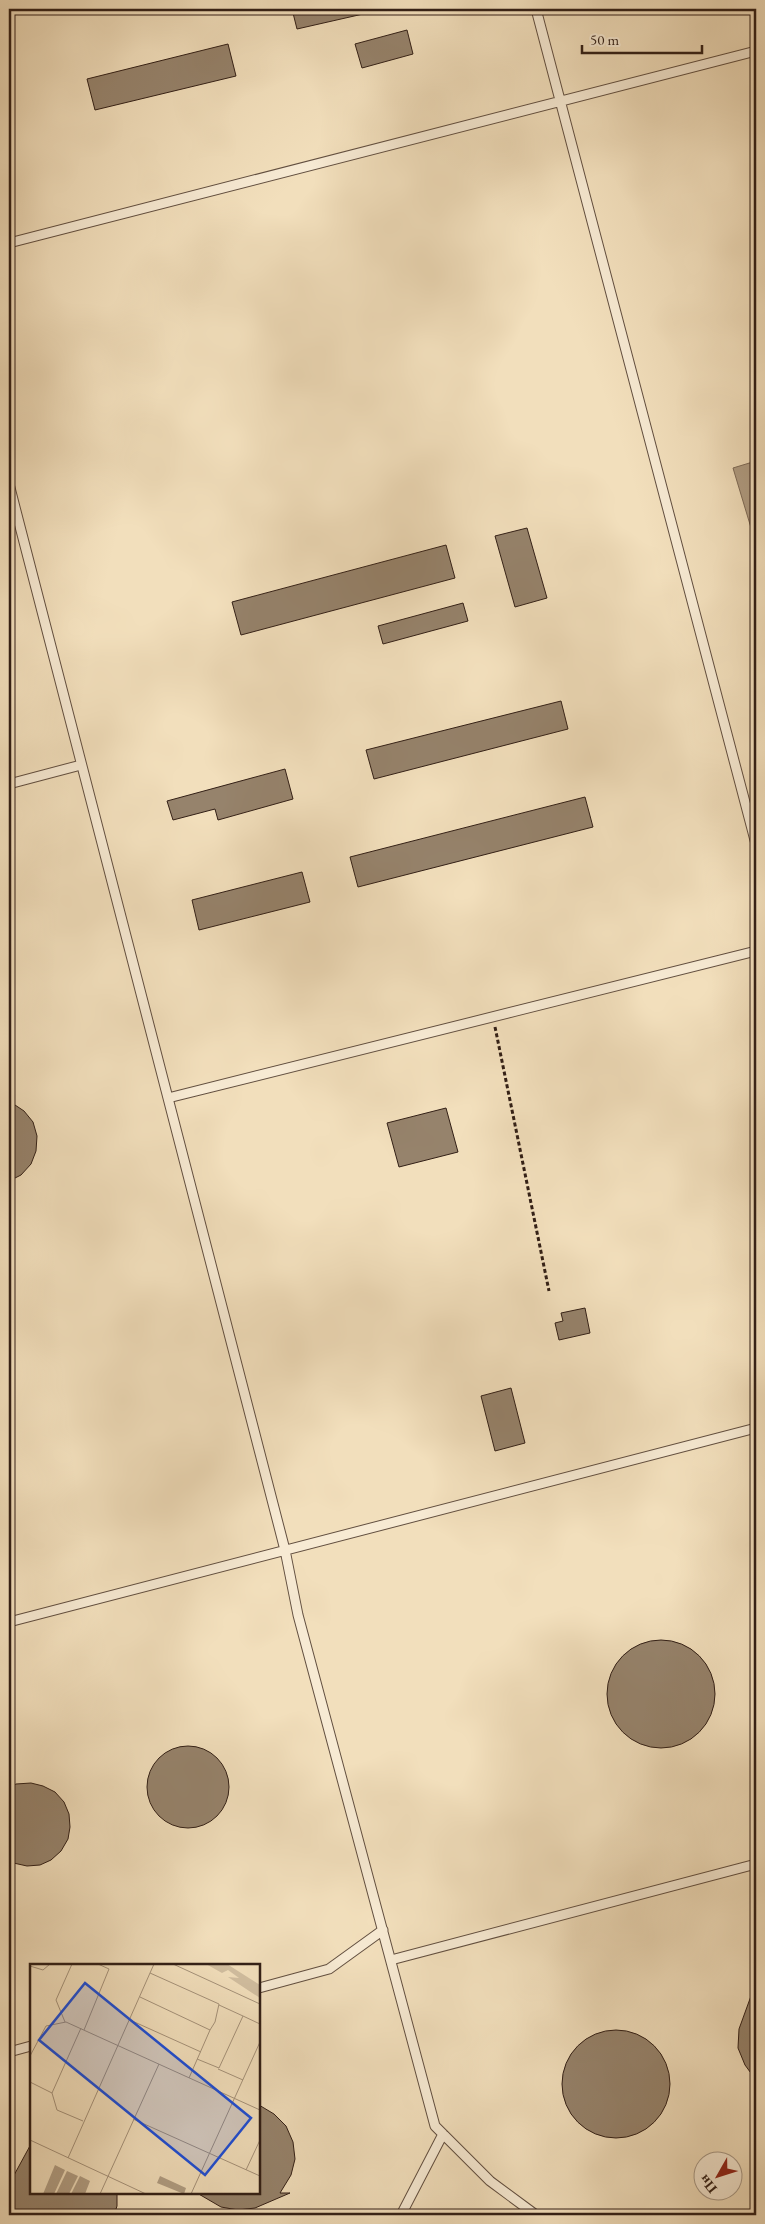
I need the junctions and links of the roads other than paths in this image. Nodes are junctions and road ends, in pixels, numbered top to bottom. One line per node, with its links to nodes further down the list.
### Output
1 (536, 9): 3 (lane)
2 (756, 51): 3 (lane)
3 (559, 101): 4 (lane); 8 (lane)
4 (9, 243)
5 (9, 484): 6 (lane)
6 (81, 765): 7 (lane); 10 (lane)
7 (9, 784)
8 (756, 844)
9 (756, 951): 10 (lane)
10 (168, 1098): 12 (lane)
11 (756, 1428): 12 (lane)
12 (285, 1550): 13 (lane); 15 (lane)
13 (9, 1622)
14 (756, 1864): 16 (lane)
15 (383, 1930): 16 (lane); 17 (lane)
16 (391, 1960): 20 (lane)
17 (260, 1988)
18 (30, 2046): 19 (lane)
19 (9, 2052)
20 (443, 2134): 21 (lane); 22 (lane)
21 (401, 2215)
22 (536, 2215)

